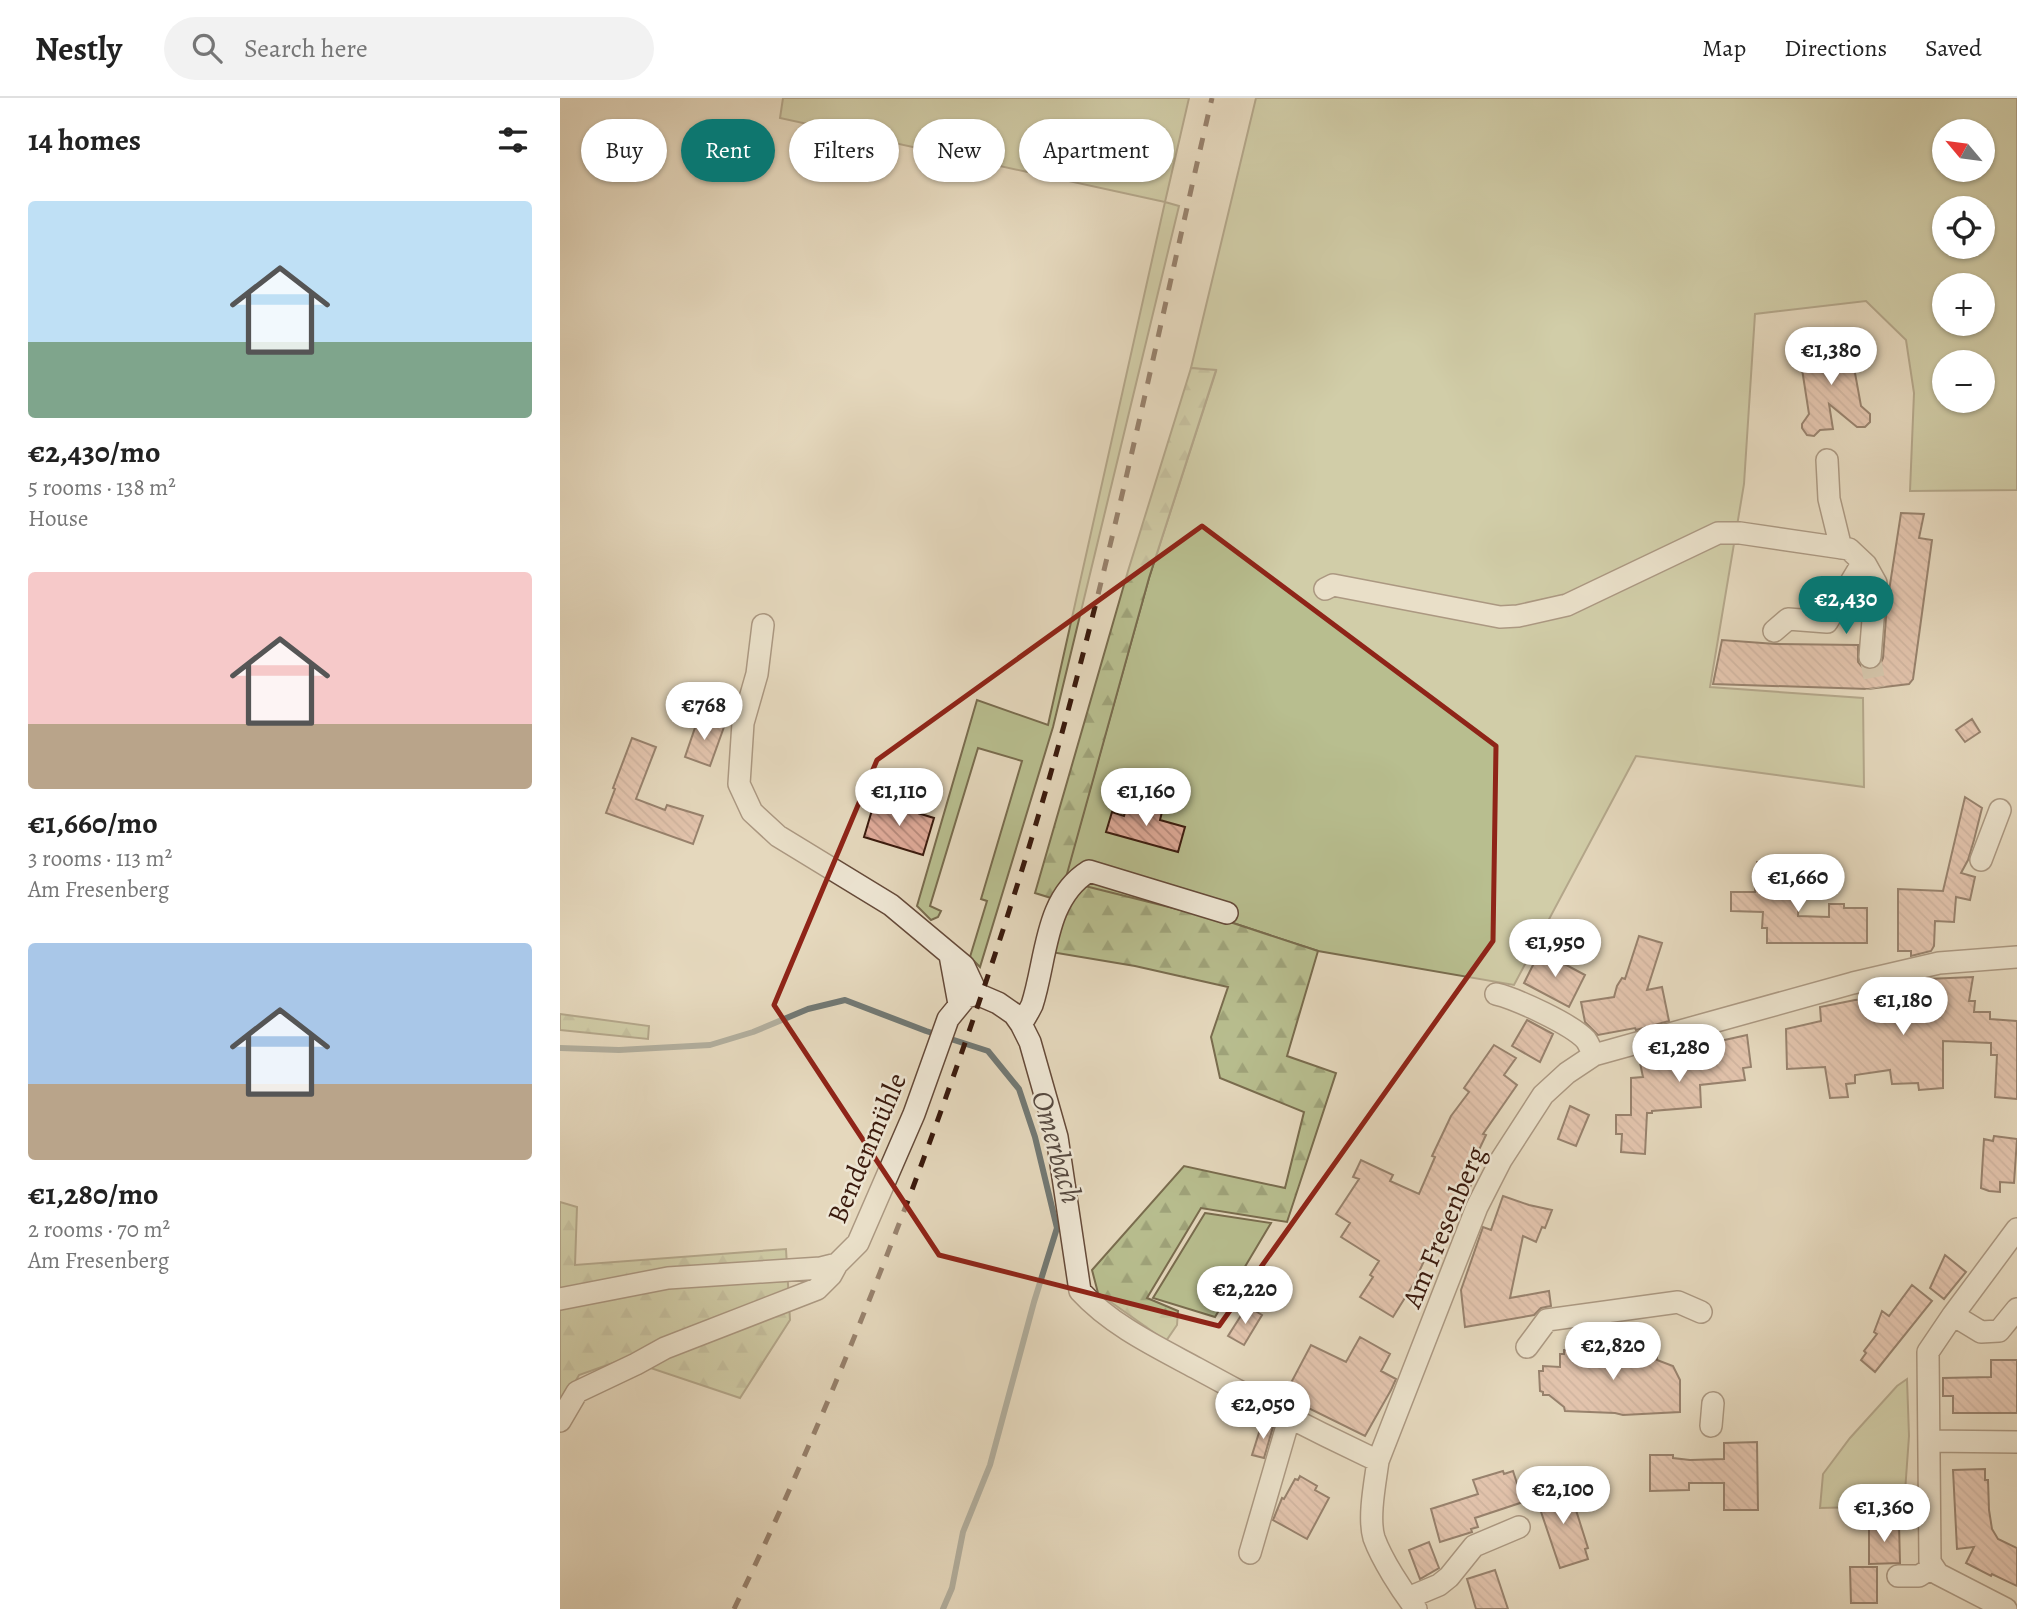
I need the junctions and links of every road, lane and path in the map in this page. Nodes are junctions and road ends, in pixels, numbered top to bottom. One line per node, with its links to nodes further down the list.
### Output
1 (1828, 460): 2 (street)
2 (1841, 548): 3 (street); 4 (street)
3 (1863, 562): 6 (street); 7 (street)
4 (1325, 589)
5 (763, 625): 13 (street)
6 (1774, 631)
7 (1870, 657)
8 (2000, 810): 9 (street)
9 (1981, 860)
10 (1227, 913): 14 (street)
11 (2017, 957): 15 (street, Am Fresenberg)
12 (1496, 994): 15 (street)
13 (961, 1006): 14 (street); 17 (street, Bendenmühle)
14 (1021, 1024): 24 (street)
15 (1594, 1055): 29 (street, Am Fresenberg)
16 (2017, 1229): 21 (street)
17 (838, 1264): 18 (street, Bendenmühle); 25 (street)
18 (560, 1299)
19 (2017, 1309): 21 (street)
20 (1701, 1312): 22 (street)
21 (1953, 1315): 27 (street)
22 (1527, 1348)
23 (1713, 1403): 26 (street)
24 (1289, 1419): 29 (street); 31 (street)
25 (560, 1421)
26 (1710, 1432)
27 (1929, 1441): 28 (street); 32 (street)
28 (2017, 1441)
29 (1378, 1461): 34 (street, Am Fresenberg)
30 (1519, 1527): 34 (street)
31 (1251, 1553)
32 (1933, 1567): 33 (street); 35 (street)
33 (1898, 1576)
34 (1412, 1603)
35 (2006, 1609)

